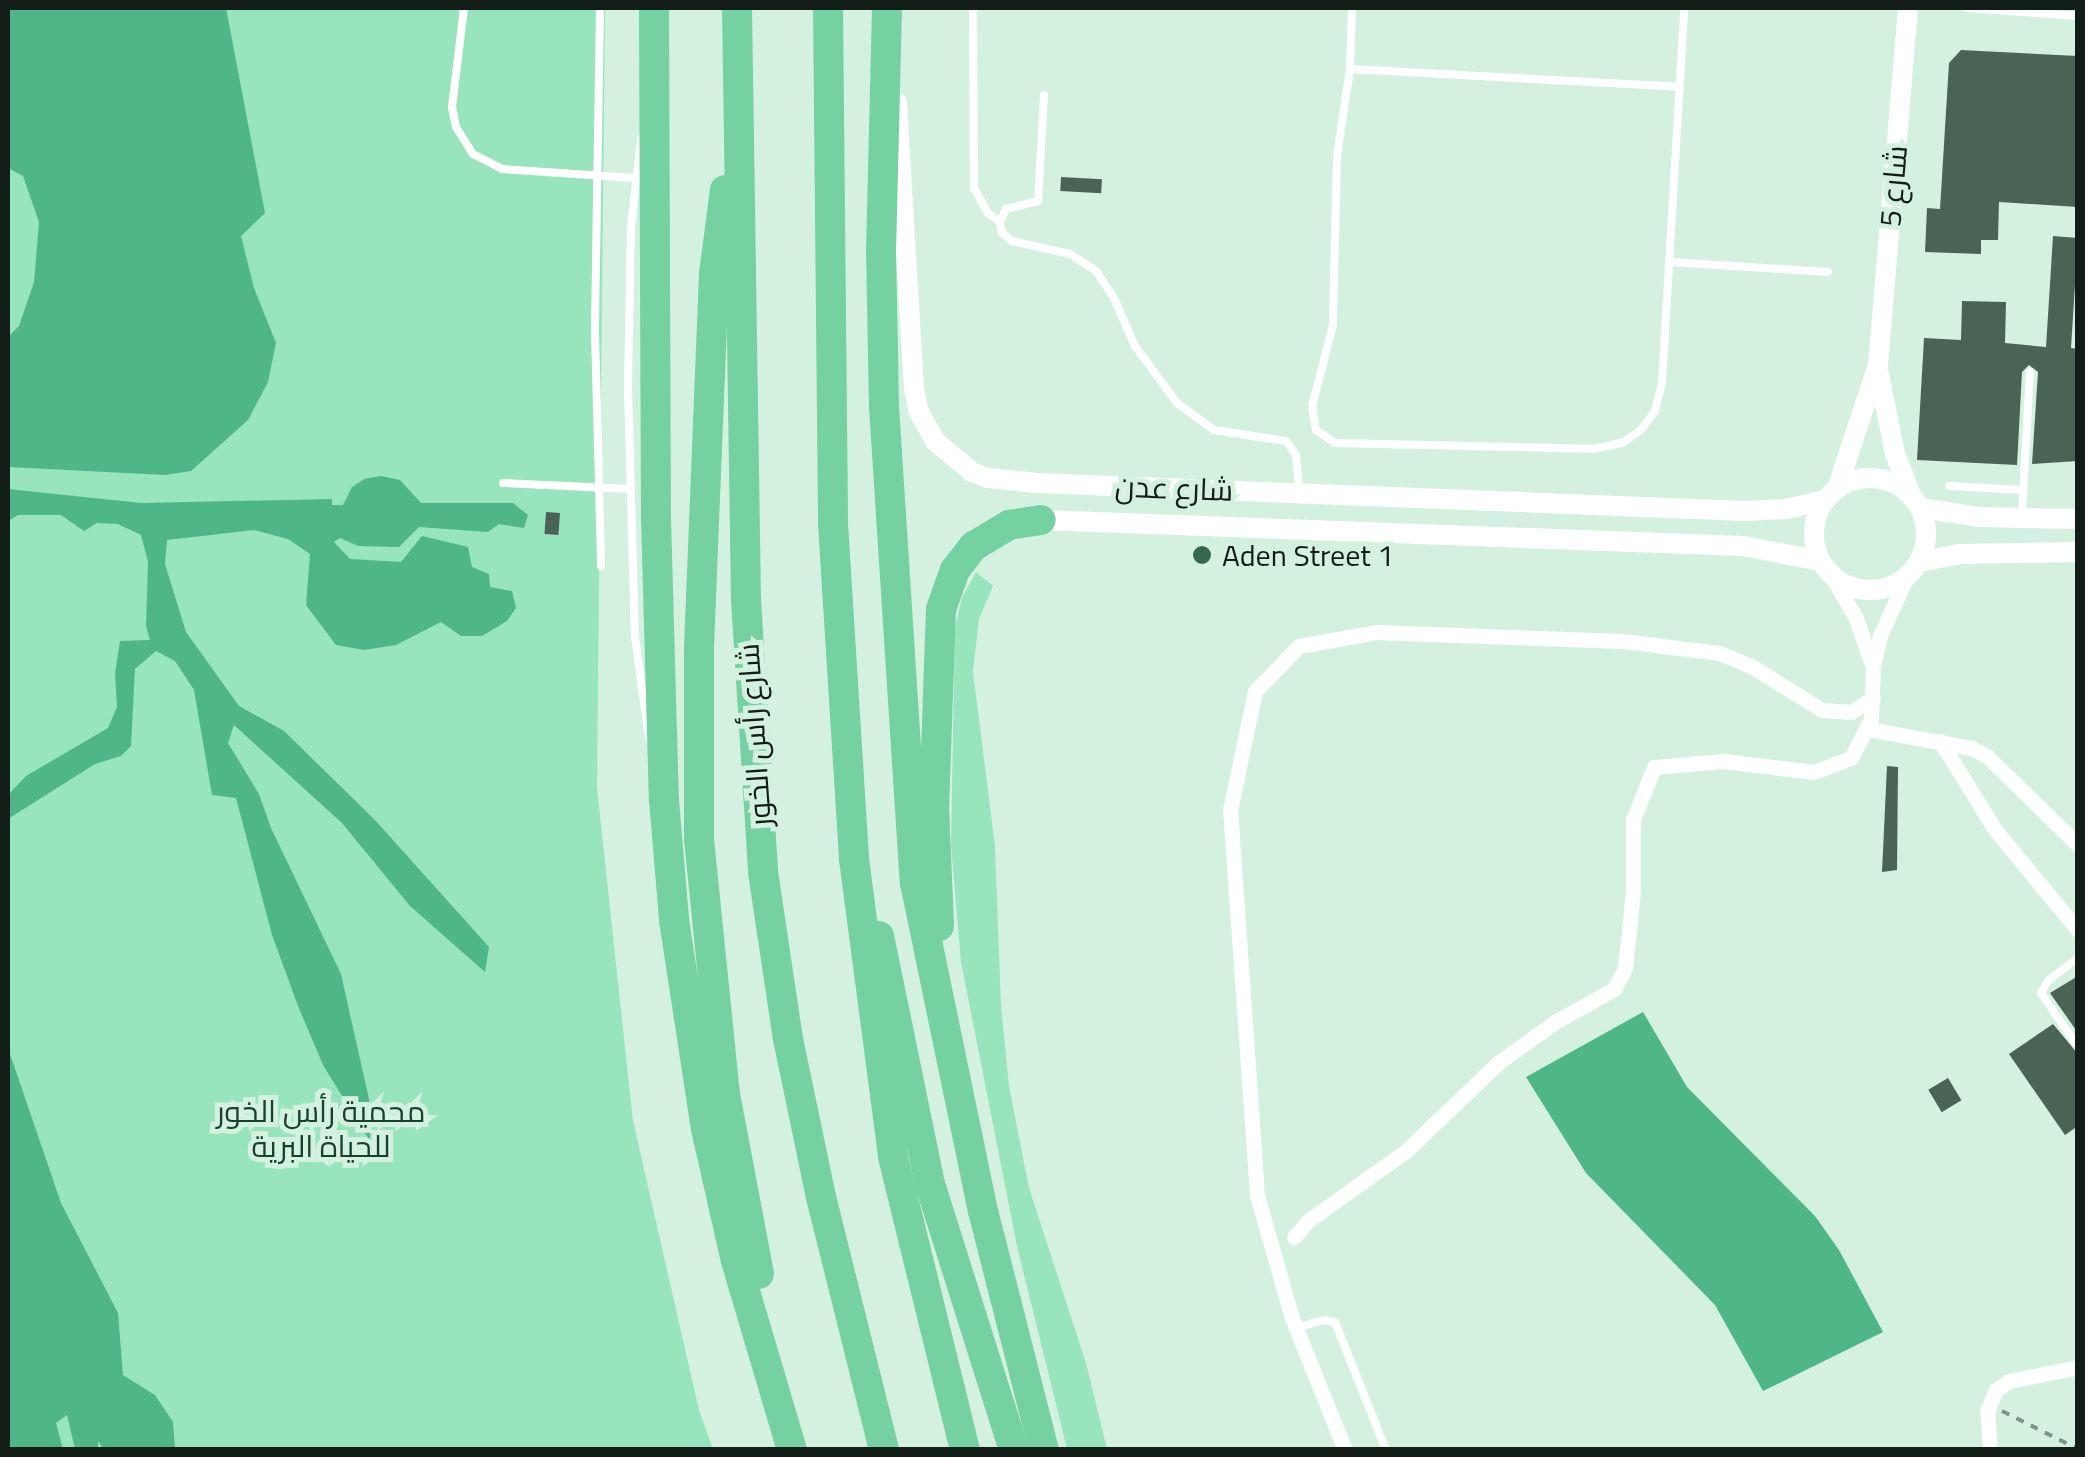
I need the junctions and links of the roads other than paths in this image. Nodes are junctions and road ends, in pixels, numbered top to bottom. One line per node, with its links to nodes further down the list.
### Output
1 (464, 8): 19 (lane)
2 (600, 8): 19 (lane)
3 (654, 8): 14 (highway)
4 (737, 8): 18 (highway, شارع رأس الخور)
5 (828, 8): 47 (highway)
6 (887, 8): 13 (highway)
7 (973, 8): 21 (lane)
8 (1352, 8): 15 (lane)
9 (1684, 8): 16 (lane)
10 (1908, 8): 24 (street, شارع 5)
11 (1967, 8): 12 (lane)
12 (2078, 16)
13 (886, 47): 31 (street, شارع عدن); 50 (highway)
14 (653, 60): 20 (lane); 45 (highway)
15 (1350, 69): 16 (lane); 22 (lane)
16 (1680, 88): 22 (lane)
17 (1044, 94): 21 (lane)
18 (738, 148): 55 (highway); 57 (highway, شارع رأس الخور)
19 (598, 176): 20 (lane); 28 (lane)
20 (635, 178): 29 (lane)
21 (1000, 222): 31 (lane)
22 (1670, 262): 23 (lane)
23 (1828, 272)
24 (1878, 365): 32 (street, شارع 5); 33 (street, شارع 5)
25 (2030, 372): 30 (lane)
26 (503, 483): 28 (lane)
27 (1949, 486): 30 (lane)
28 (598, 487): 29 (lane); 38 (lane)
29 (630, 489): 45 (lane)
30 (2024, 490): 34 (lane)
31 (1300, 493): 32 (street, شارع عدن)
32 (1831, 494): 33 (street); 39 (street)
33 (1916, 503): 34 (street); 40 (street)
34 (2022, 519): 35 (street)
35 (2078, 519)
36 (1041, 520): 39 (street, شارع عدن); 50 (highway)
37 (2078, 552): 40 (street)
38 (601, 566)
39 (1825, 568): 40 (street); 41 (street)
40 (1912, 570): 41 (street)
41 (1872, 666): 42 (street)
42 (1873, 698): 43 (street); 53 (street)
43 (1868, 729): 44 (street); 52 (street)
44 (1940, 741): 46 (street); 48 (street)
45 (664, 800): 55 (highway)
46 (2078, 845)
47 (854, 859): 58 (highway); 59 (highway)
48 (2078, 930)
49 (2078, 958): 51 (lane)
50 (948, 1043): 60 (highway)
51 (2078, 1048)
52 (1294, 1237)
53 (1296, 1328): 61 (street); 62 (lane)
54 (2078, 1368): 63 (street)
55 (778, 1400): 56 (highway)
56 (792, 1450)
57 (884, 1450)
58 (965, 1450)
59 (1014, 1450)
60 (1044, 1450)
61 (1345, 1450)
62 (1386, 1450)
63 (1990, 1450)

